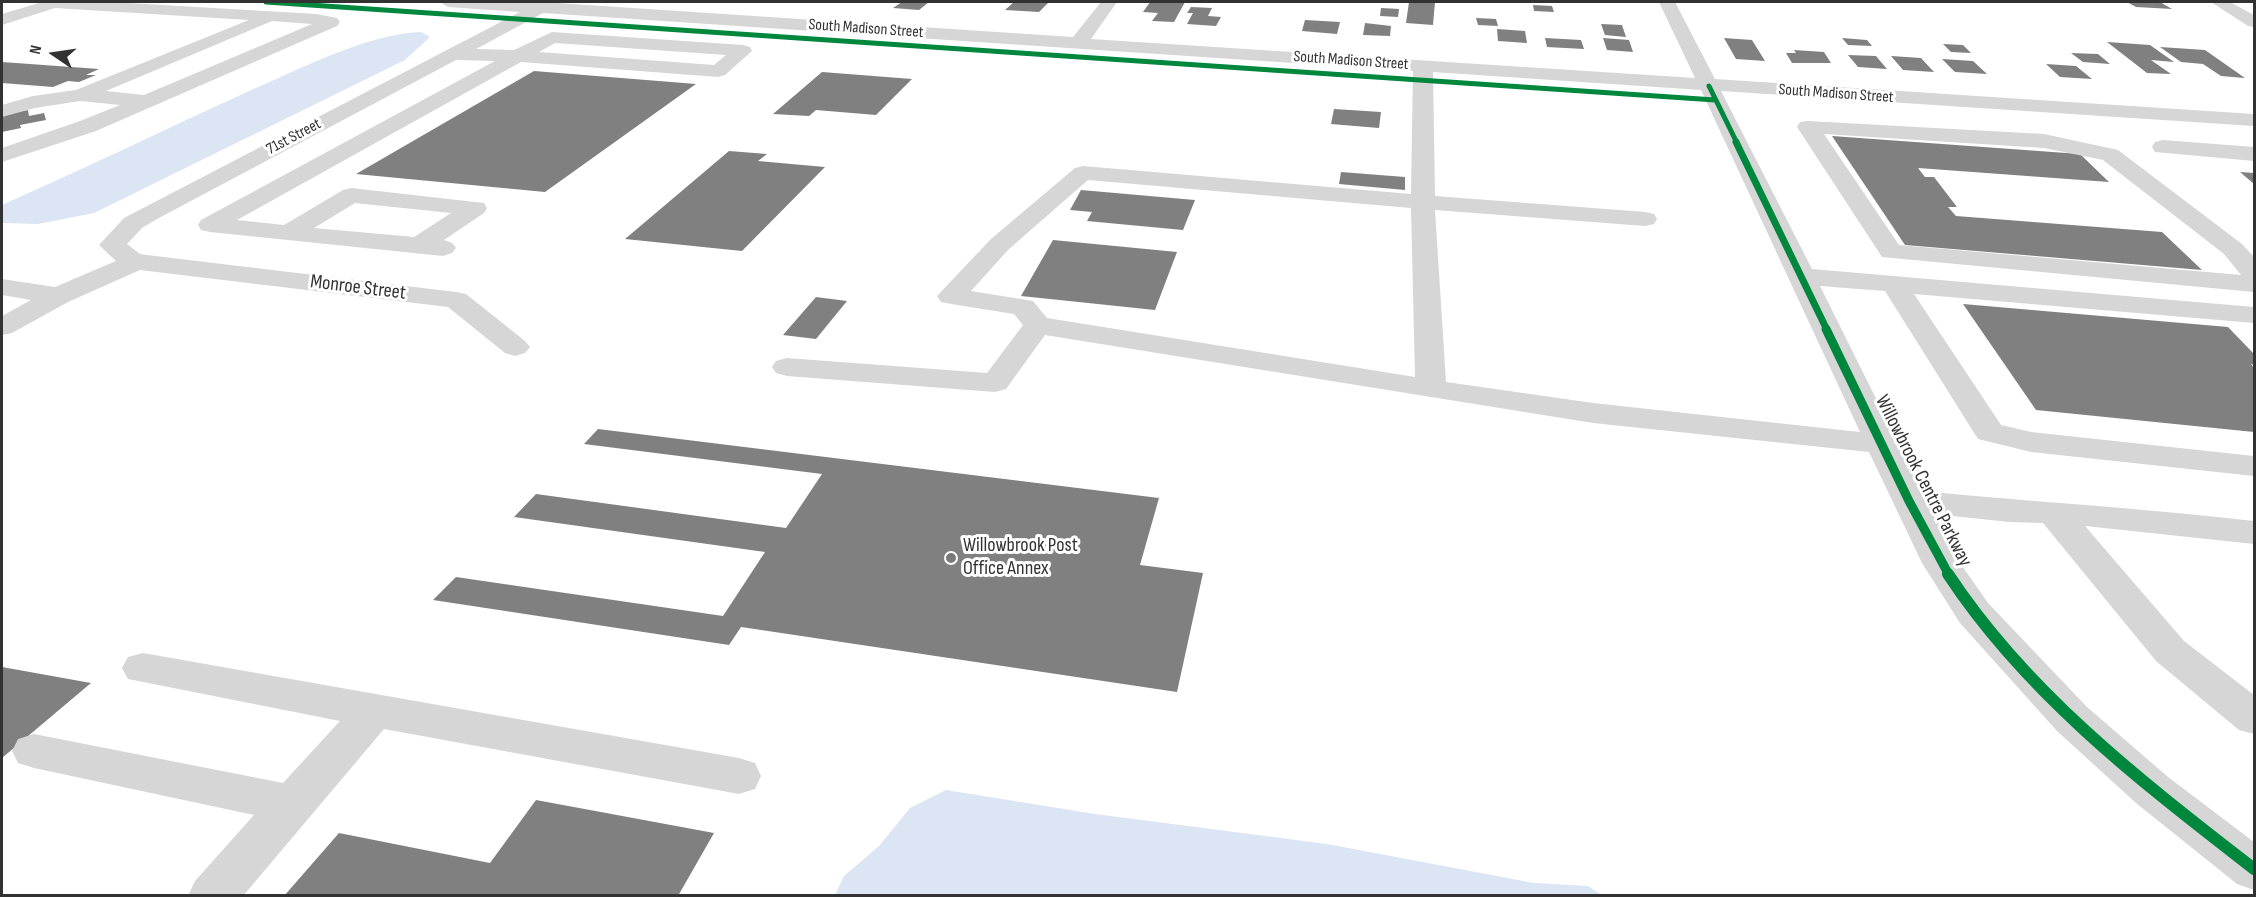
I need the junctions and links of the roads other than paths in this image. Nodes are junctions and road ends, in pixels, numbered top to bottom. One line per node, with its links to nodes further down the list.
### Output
1 (55, 2): 7 (street); 8 (street)
2 (448, 2): 6 (street, South Madison Street)
3 (1109, 2): 10 (street)
4 (1667, 2): 14 (street, Willowbrook Centre Parkway)
5 (2219, 2): 9 (street)
6 (547, 5): 10 (street, South Madison Street); 11 (street, 71st Street)
7 (272, 16): 16 (street); 17 (street)
8 (2, 20)
9 (2254, 22)
10 (1078, 43): 13 (street, South Madison Street)
11 (453, 54): 12 (street); 27 (street, 71st Street)
12 (516, 57): 12 (street); 26 (street)
13 (1423, 66): 14 (street, South Madison Street); 24 (street)
14 (1708, 86): 20 (street, South Madison Street); 31 (street, Willowbrook Centre Parkway)
15 (2, 92): 18 (street)
16 (80, 95): 17 (street); 18 (street)
17 (145, 101): 23 (street)
18 (33, 102): 19 (street)
19 (2, 111)
20 (2254, 120)
21 (2163, 147): 22 (street)
22 (2254, 154)
23 (2, 155)
24 (1424, 202): 25 (street); 38 (street); 42 (street)
25 (1645, 219)
26 (288, 233): 28 (street); 28 (street)
27 (138, 261): 29 (street, 71st Street); 36 (street)
28 (414, 262): 35 (street)
29 (185, 268): 35 (street, Monroe Street)
30 (2254, 273): 33 (street)
31 (1801, 276): 32 (street); 43 (street, Willowbrook Centre Parkway)
32 (1894, 284): 37 (street); 44 (street)
33 (2254, 284)
34 (2, 287): 36 (street)
35 (382, 291): 40 (street, Monroe Street)
36 (58, 296): 39 (street)
37 (2254, 315)
38 (1038, 325): 41 (street); 42 (street)
39 (2, 327)
40 (515, 347)
41 (787, 367)
42 (1431, 388): 43 (street)
43 (1882, 444): 45 (street, Willowbrook Centre Parkway)
44 (2254, 466)
45 (1909, 501): 46 (street); 54 (street, Willowbrook Centre Parkway)
46 (2053, 512): 47 (street); 50 (street)
47 (2254, 532)
48 (143, 668): 49 (street)
49 (374, 711): 52 (street); 53 (street)
50 (2254, 718)
51 (34, 751): 53 (street)
52 (739, 776)
53 (292, 804): 55 (street)
54 (2254, 869)
55 (212, 896)

